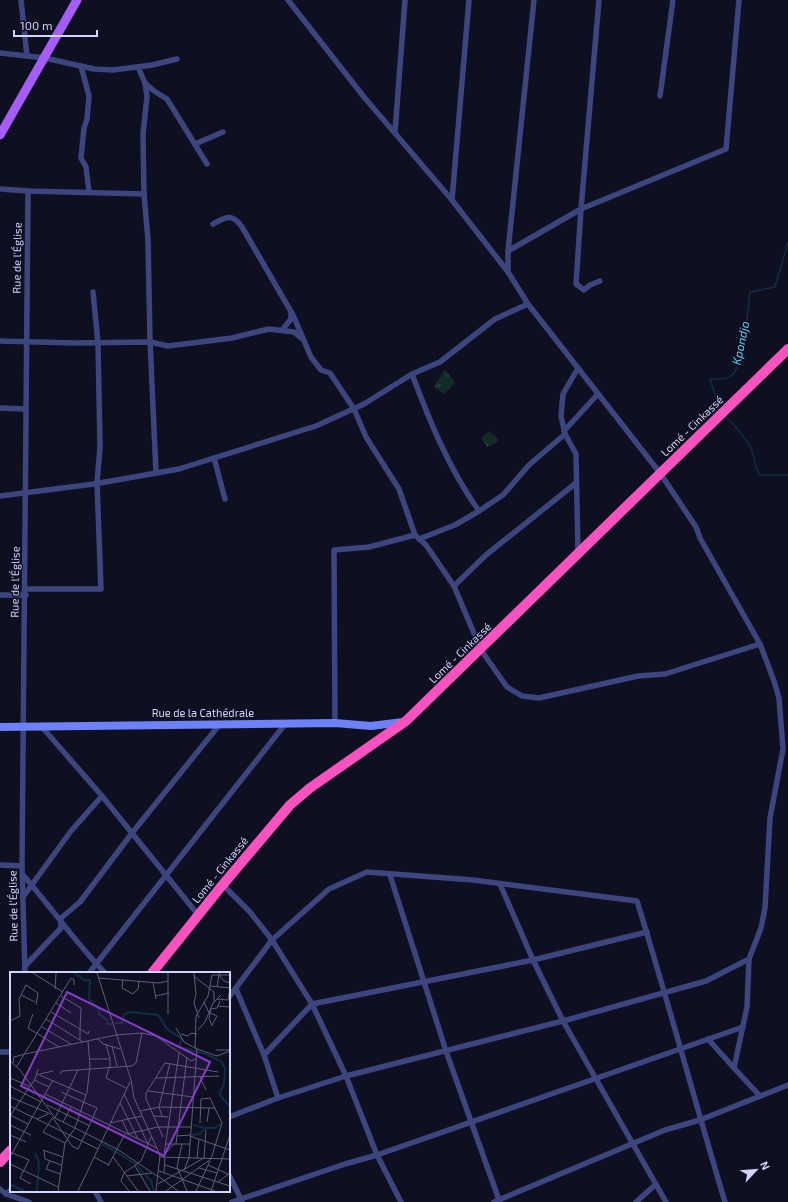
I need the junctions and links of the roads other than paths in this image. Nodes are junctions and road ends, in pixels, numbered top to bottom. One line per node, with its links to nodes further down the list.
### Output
1 (21, 0): 11 (street)
2 (77, 0): 12 (main road)
3 (288, 0): 19 (street)
4 (404, 0): 19 (street)
5 (468, 0): 27 (street)
6 (534, 0): 30 (street)
7 (600, 0): 28 (street)
8 (673, 0): 17 (street)
9 (740, 0): 28 (street)
10 (0, 53): 11 (street)
11 (26, 56): 12 (street)
12 (45, 58): 14 (street); 20 (main road)
13 (177, 59): 15 (street)
14 (81, 66): 15 (street); 25 (street)
15 (138, 67): 16 (street)
16 (145, 83): 21 (street); 26 (street)
17 (660, 96)
18 (224, 132): 21 (street)
19 (395, 132): 27 (street)
20 (0, 135)
21 (195, 144): 22 (street)
22 (207, 164)
23 (0, 189): 24 (street)
24 (28, 191): 25 (street); 40 (street, Rue de l'Église)
25 (89, 192): 26 (street)
26 (144, 194): 39 (street)
27 (452, 200): 31 (street)
28 (581, 209): 30 (street); 32 (street)
29 (212, 224): 35 (street)
30 (508, 251): 31 (street)
31 (508, 272): 34 (street)
32 (600, 281)
33 (93, 292): 41 (street)
34 (528, 304): 43 (street); 44 (street)
35 (291, 311): 36 (street); 37 (street)
36 (283, 329): 37 (street); 39 (street)
37 (304, 340): 48 (street)
38 (0, 341): 40 (street)
39 (150, 342): 41 (street); 51 (street)
40 (26, 343): 41 (street); 47 (street, Rue de l'Église)
41 (98, 343): 53 (street)
42 (788, 349): 52 (highway, Lomé - Cinkassé)
43 (578, 368): 45 (street); 49 (street)
44 (412, 374): 48 (street); 58 (street)
45 (598, 394): 49 (street); 52 (street)
46 (0, 408): 47 (street)
47 (26, 409): 55 (street, Rue de l'Église)
48 (354, 409): 50 (street); 59 (street)
49 (565, 432): 54 (street); 58 (street)
50 (214, 458): 51 (street); 57 (street)
51 (156, 473): 53 (street)
52 (660, 473): 60 (highway, Lomé - Cinkassé); 64 (street)
53 (97, 483): 55 (street); 62 (street)
54 (576, 483): 60 (street); 61 (street)
55 (27, 493): 56 (street); 62 (street, Rue de l'Église)
56 (0, 496)
57 (225, 499)
58 (479, 511): 59 (street)
59 (417, 537): 61 (street); 68 (street)
60 (578, 553): 65 (highway, Lomé - Cinkassé)
61 (454, 586): 65 (street)
62 (25, 592): 63 (street); 71 (street, Rue de l'Église)
63 (0, 595)
64 (760, 644): 65 (street); 88 (street)
65 (481, 650): 66 (highway, Lomé - Cinkassé)
66 (406, 721): 68 (street, Rue de la Cathédrale); 82 (highway, Lomé - Cinkassé)
67 (286, 723): 68 (street, Rue de la Cathédrale); 69 (street, Rue de la Cathédrale); 78 (street)
68 (335, 723)
69 (220, 724): 72 (street, Rue de la Cathédrale); 74 (street)
70 (0, 727): 71 (street, Rue de la Cathédrale)
71 (23, 727): 72 (street, Rue de la Cathédrale); 76 (street, Rue de l'Église)
72 (42, 727): 73 (street)
73 (102, 796): 74 (street); 81 (street)
74 (132, 833): 78 (street); 85 (street)
75 (0, 865): 76 (street)
76 (22, 866): 77 (street, Rue de l'Église)
77 (23, 874): 81 (street); 83 (street, Rue de l'Église)
78 (165, 875): 84 (street); 90 (street)
79 (390, 875): 80 (street); 87 (street); 96 (street)
80 (500, 884): 86 (street); 89 (street)
81 (32, 885): 83 (street); 85 (street)
82 (223, 885): 84 (highway, Lomé - Cinkassé); 87 (street)
83 (23, 897): 91 (street, Rue de l'Église)
84 (199, 916): 95 (highway, Lomé - Cinkassé)
85 (60, 923): 90 (street); 91 (street)
86 (647, 932): 89 (street); 98 (street)
87 (272, 940): 97 (street); 100 (street)
88 (749, 959): 98 (street); 102 (street)
89 (533, 960): 96 (street); 101 (street)
90 (96, 964): 93 (street); 94 (street)
91 (25, 966): 92 (street, Rue de l'Église)
92 (25, 972)
93 (90, 972)
94 (104, 972)
95 (153, 972)
96 (425, 982): 100 (street); 105 (street)
97 (236, 989): 99 (street); 106 (street)
98 (665, 992): 101 (street); 104 (street)
99 (230, 996)
100 (312, 1004): 106 (street); 108 (street)
101 (563, 1021): 105 (street); 109 (street)
102 (743, 1027): 103 (street); 107 (street)
103 (708, 1039): 104 (street); 107 (street)
104 (680, 1048): 109 (street); 114 (street)
105 (446, 1051): 108 (street); 115 (street)
106 (264, 1055): 112 (street)
107 (734, 1068): 111 (street)
108 (346, 1076): 112 (street); 118 (street)
109 (594, 1078): 115 (street); 116 (street)
110 (788, 1085): 111 (street)
111 (760, 1096): 114 (street)
112 (278, 1098): 113 (street)
113 (230, 1117)
114 (700, 1120): 116 (street); 133 (street)
115 (472, 1121): 118 (street); 126 (street)
116 (633, 1144): 121 (street); 126 (street)
117 (10, 1151): 119 (highway)
118 (377, 1155): 125 (street); 130 (street)
119 (0, 1162)
120 (230, 1177): 125 (street)
121 (655, 1185): 131 (street); 132 (street)
122 (0, 1189): 123 (street)
123 (9, 1192): 127 (street)
124 (96, 1192): 128 (street)
125 (242, 1201): 129 (street)
126 (496, 1201)
127 (29, 1202)
128 (101, 1202)
129 (232, 1202)
130 (401, 1202)
131 (636, 1202)
132 (666, 1202)
133 (725, 1202)

